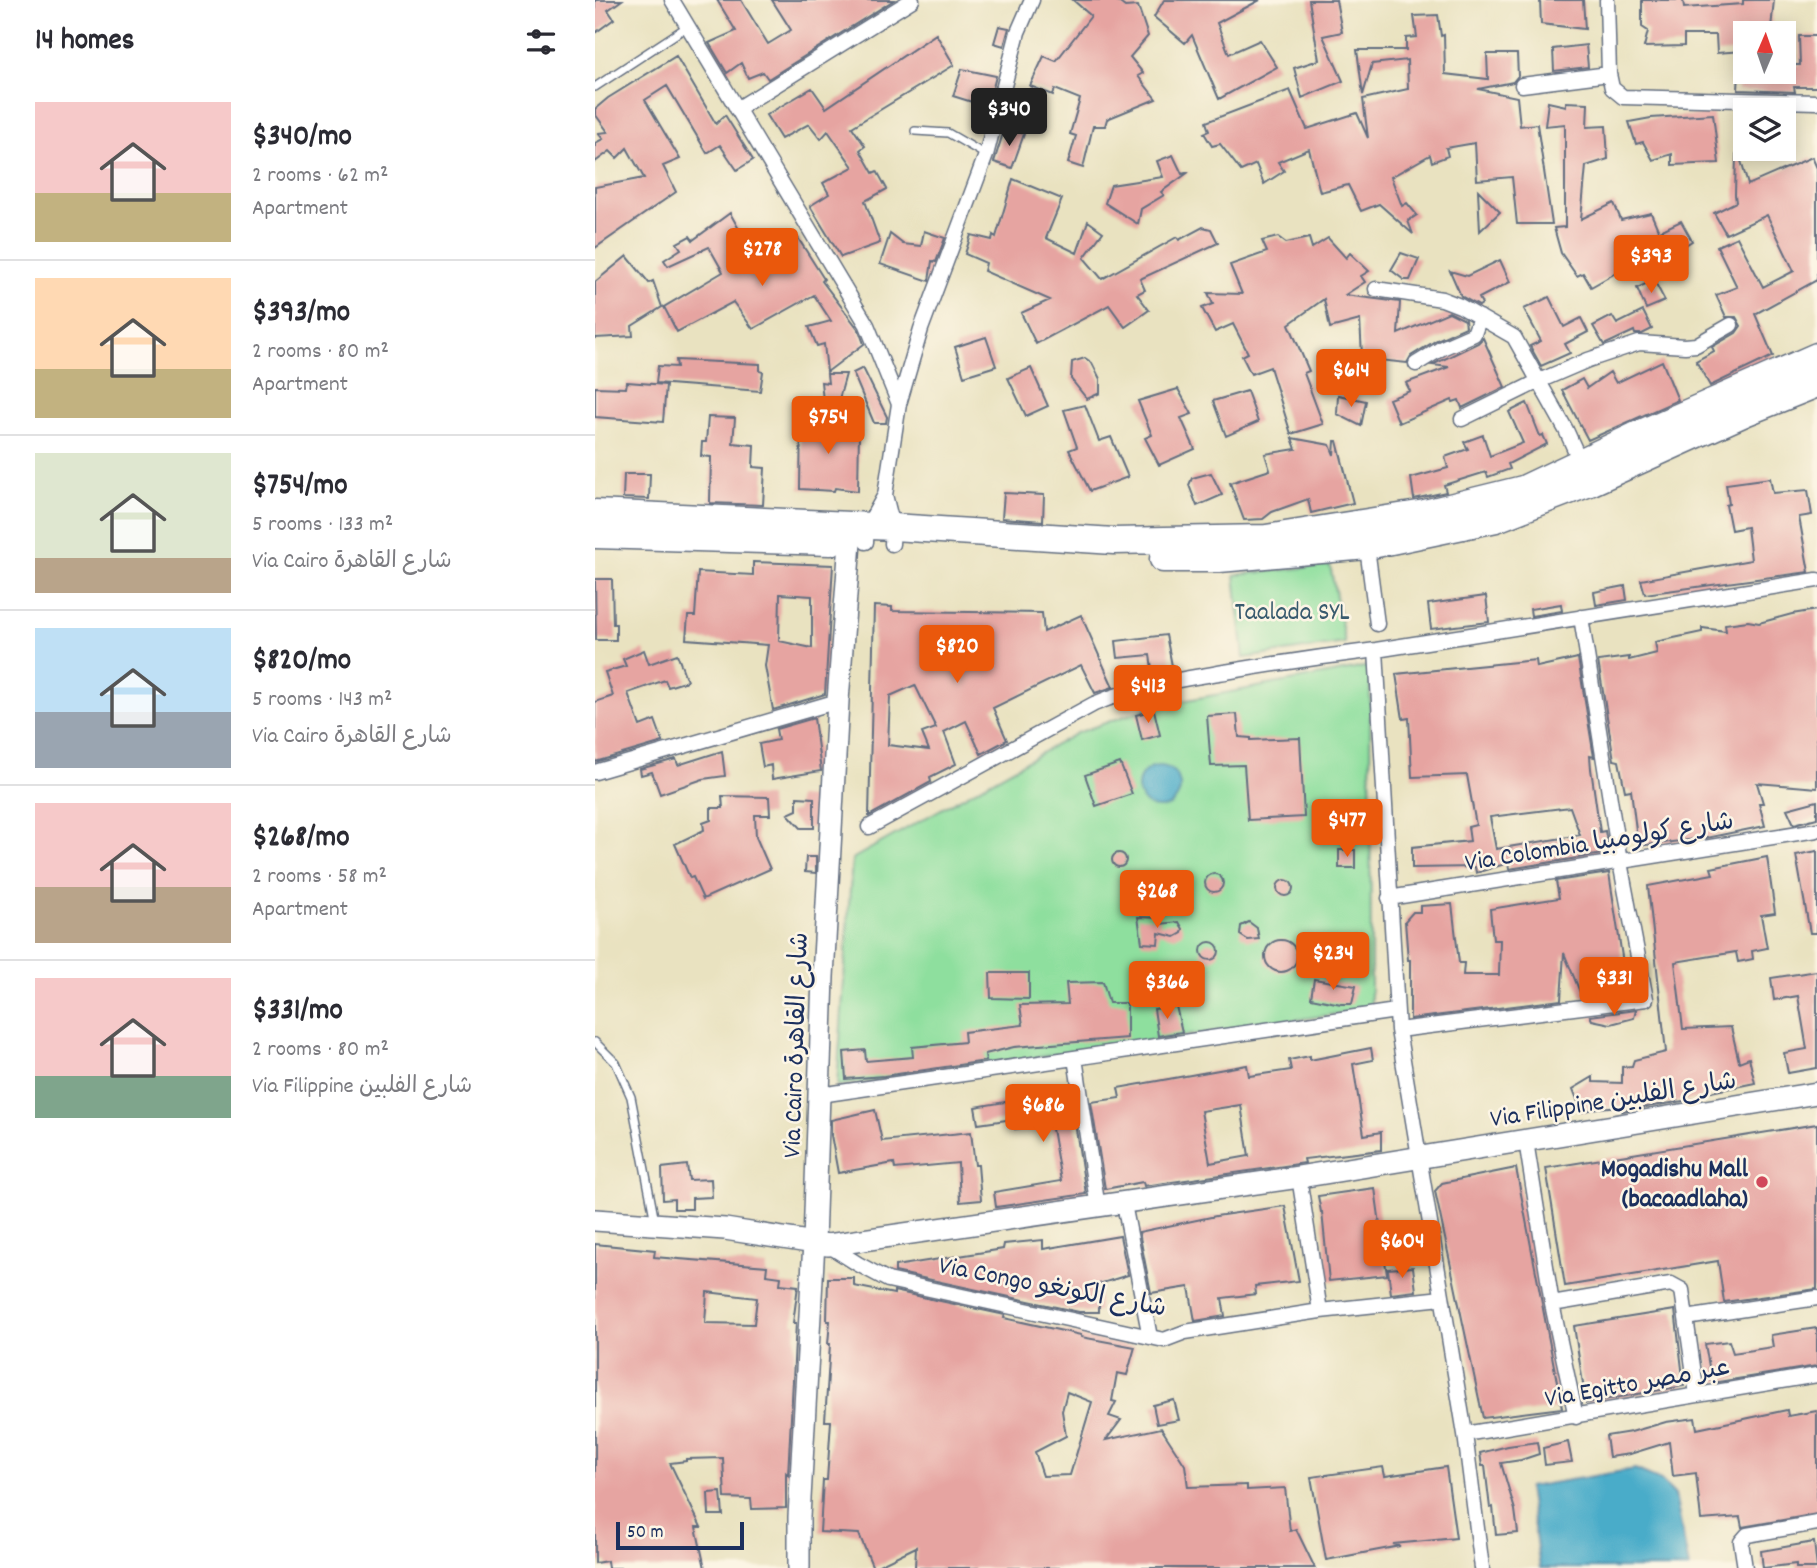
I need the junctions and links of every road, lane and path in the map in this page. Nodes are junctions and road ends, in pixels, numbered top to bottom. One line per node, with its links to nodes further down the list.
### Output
1 (672, 0): 5 (street)
2 (912, 0): 10 (street)
3 (1032, 0): 12 (street, Via Cairo شارع القاهرة)
4 (1607, 0): 6 (street)
5 (688, 26): 8 (lane); 10 (street)
6 (1609, 74): 7 (street); 9 (street)
7 (1522, 85)
8 (595, 87)
9 (1817, 102)
10 (737, 109): 20 (street)
11 (915, 131): 12 (lane)
12 (986, 155): 20 (street, Via Cairo شارع القاهرة)
13 (1376, 289): 14 (street)
14 (1480, 317): 17 (street); 18 (street)
15 (1731, 324): 18 (street)
16 (1817, 356): 22 (highway)
17 (1416, 364)
18 (1539, 381): 21 (street); 22 (street)
19 (1817, 384): 22 (highway)
20 (899, 404): 23 (street, Via Cairo شارع القاهرة)
21 (1462, 419)
22 (1586, 471): 27 (highway)
23 (885, 495): 26 (street, Via Cairo شارع القاهرة); 26 (street, Via Cairo شارع القاهرة)
24 (595, 513): 26 (highway)
25 (595, 535): 26 (highway)
26 (870, 535): 27 (highway); 32 (main road, Via Cairo شارع القاهرة)
27 (1366, 535): 30 (street)
28 (1817, 580): 29 (street)
29 (1581, 617): 31 (street); 36 (street)
30 (1377, 624)
31 (1376, 650): 34 (street); 37 (street)
32 (838, 701): 33 (street); 43 (main road, Via Cairo شارع القاهرة)
33 (595, 772)
34 (869, 827)
35 (1817, 830): 36 (street, Via Colombia شارع كولومبيا)
36 (1620, 862): 37 (street, Via Colombia شارع كولومبيا); 39 (street)
37 (1388, 898): 38 (street)
38 (1396, 1011): 39 (street); 41 (street)
39 (1398, 1030): 45 (street)
40 (595, 1042): 50 (lane)
41 (1075, 1058): 43 (street); 48 (street)
42 (1817, 1093): 44 (main road, Via Filippine شارع الفلبين)
43 (820, 1095): 51 (main road, Via Cairo شارع القاهرة)
44 (1526, 1141): 45 (main road, Via Filippine شارع الفلبين); 54 (street)
45 (1419, 1158): 46 (main road, Via Congo شارع الكونغو); 52 (street)
46 (1299, 1177): 47 (main road, Via Congo شارع الكونغو); 55 (street)
47 (1123, 1204): 48 (main road, Via Congo شارع الكونغو); 57 (street)
48 (1098, 1208): 51 (main road, Via Congo شارع الكونغو)
49 (595, 1220): 50 (main road)
50 (655, 1223): 51 (main road)
51 (821, 1244): 57 (street, Via Congo شارع الكونغو); 63 (main road, Via Cairo شارع القاهرة)
52 (1442, 1298): 55 (street, Via Congo شارع الكونغو); 61 (street)
53 (1817, 1298): 56 (street)
54 (1552, 1304): 56 (street); 60 (street)
55 (1320, 1311): 57 (street, Via Congo شارع الكونغو)
56 (1686, 1318): 59 (street)
57 (1150, 1337)
58 (1817, 1375): 59 (street, Via Egitto عبر مصر)
59 (1697, 1395): 60 (street, Via Egitto عبر مصر)
60 (1576, 1417): 61 (street, Via Egitto عبر مصر)
61 (1465, 1434): 64 (street)
62 (1817, 1522): 65 (street)
63 (799, 1568)
64 (1482, 1568)
65 (1745, 1568)

